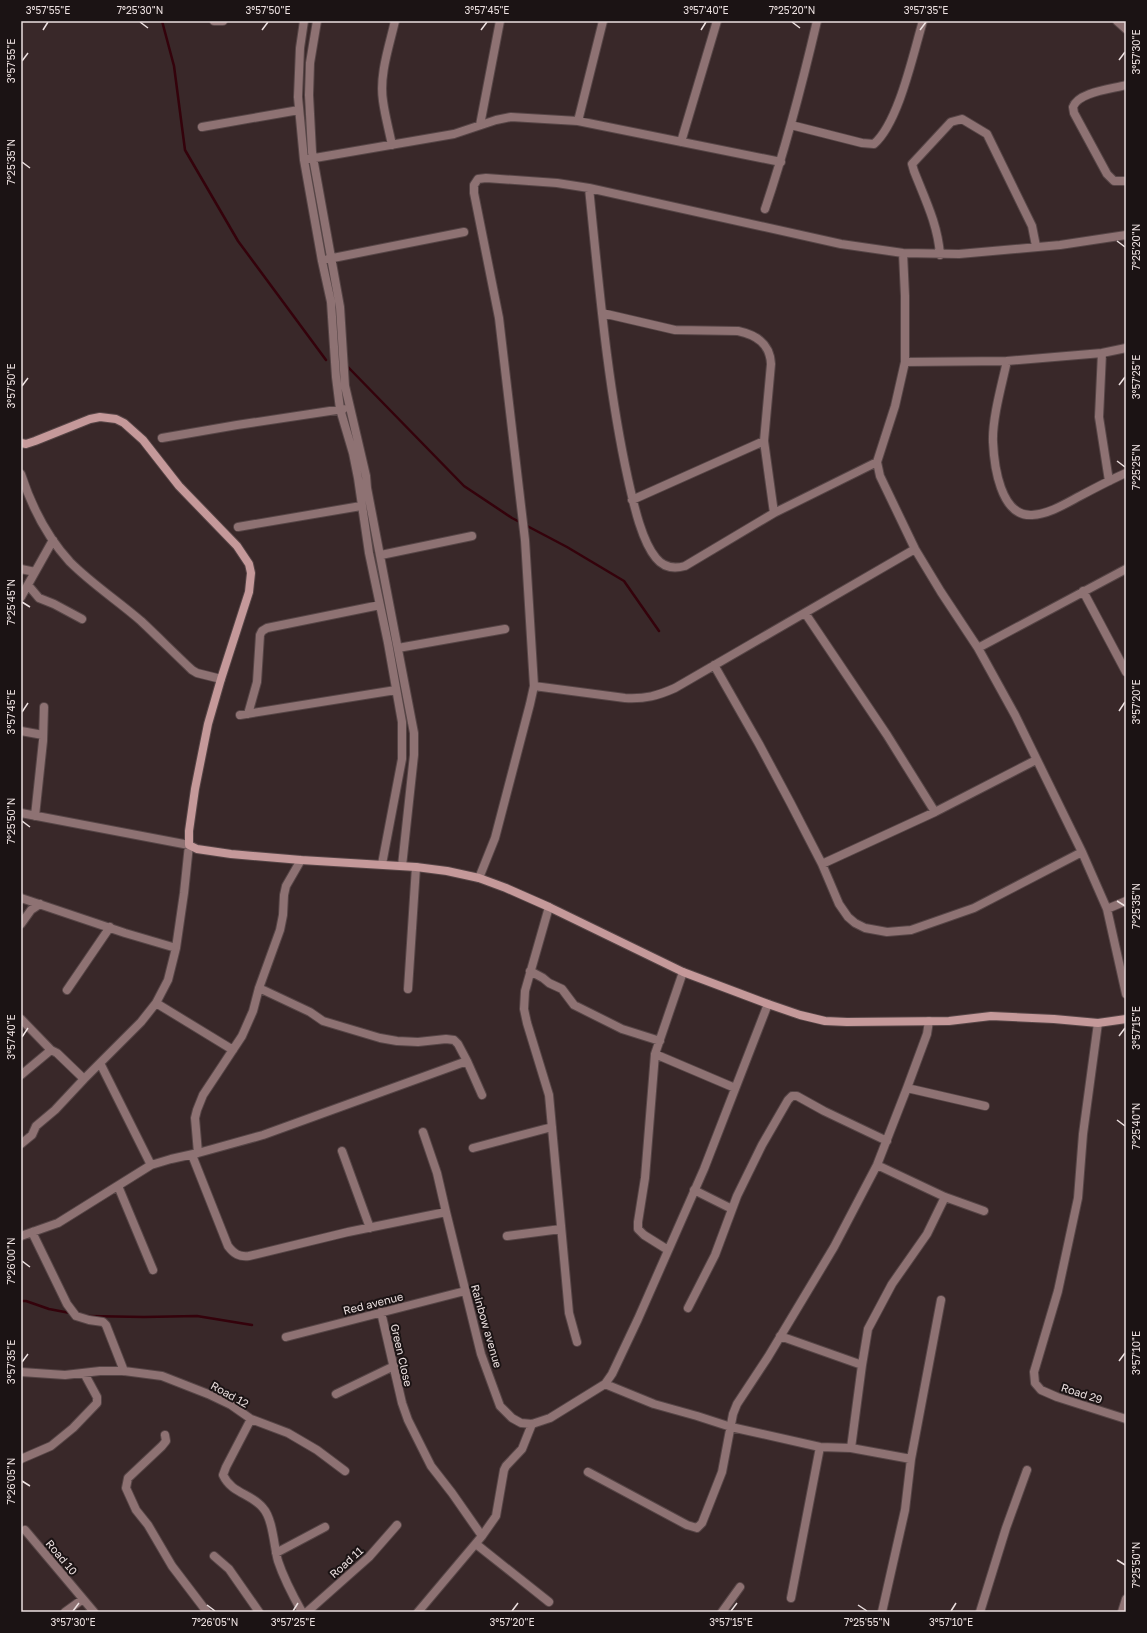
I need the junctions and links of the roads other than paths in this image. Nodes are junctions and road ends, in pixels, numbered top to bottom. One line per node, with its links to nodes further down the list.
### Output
1 (214, 21): 2 (street)
2 (223, 21)
3 (304, 21): 14 (street)
4 (317, 21): 21 (street)
5 (395, 21): 20 (street)
6 (500, 21): 16 (street)
7 (604, 21): 15 (street)
8 (717, 21): 19 (street)
9 (817, 21): 17 (street)
10 (923, 21): 17 (street)
11 (1117, 21): 12 (street)
12 (1126, 29)
13 (1126, 85): 24 (street)
14 (299, 110): 18 (street); 22 (street)
15 (578, 121): 16 (street); 19 (street)
16 (480, 125): 20 (street)
17 (791, 125): 23 (street)
18 (202, 127)
19 (681, 142): 23 (street)
20 (392, 145): 21 (street)
21 (314, 158): 22 (street); 32 (street)
22 (304, 160): 33 (street)
23 (780, 162): 26 (street)
24 (1126, 181)
25 (589, 188): 30 (street); 34 (street); 71 (street)
26 (765, 209)
27 (464, 232): 32 (street)
28 (1126, 235): 29 (street)
29 (1036, 246): 31 (street); 31 (street)
30 (902, 253): 31 (street); 38 (street)
31 (940, 255)
32 (332, 259): 33 (street); 39 (street)
33 (322, 261): 40 (street)
34 (602, 313): 42 (street); 48 (street)
35 (1126, 348): 36 (street)
36 (1102, 353): 37 (street); 47 (street)
37 (1007, 360): 38 (street); 47 (street)
38 (905, 362): 44 (street)
39 (350, 408): 40 (street); 55 (street)
40 (340, 409): 41 (street); 49 (street)
41 (162, 438)
42 (764, 441): 48 (street); 50 (street)
43 (21, 443): 70 (street)
44 (877, 462): 50 (street); 54 (street)
45 (1126, 473): 47 (street)
46 (21, 474): 53 (street)
47 (1109, 481)
48 (632, 500): 50 (street)
49 (361, 506): 51 (street); 62 (street)
50 (774, 513)
51 (238, 527)
52 (472, 536): 55 (street)
53 (53, 540): 58 (street); 70 (street)
54 (915, 549): 63 (street); 67 (street)
55 (381, 555): 66 (street)
56 (21, 569): 58 (street)
57 (1126, 569): 60 (street)
58 (35, 572): 59 (street)
59 (28, 585): 61 (street); 64 (street)
60 (1083, 592): 67 (street); 69 (street)
61 (21, 597)
62 (380, 605): 72 (street); 72 (street)
63 (805, 613): 68 (street); 77 (street)
64 (82, 620)
65 (505, 629): 66 (street)
66 (398, 648): 85 (street)
67 (978, 648): 76 (street)
68 (714, 665): 71 (street); 84 (street)
69 (1126, 672)
70 (221, 679): 80 (street)
71 (534, 686): 87 (street)
72 (396, 690): 83 (street)
73 (44, 707): 75 (street)
74 (21, 731): 75 (street)
75 (43, 735): 79 (street)
76 (1036, 760): 77 (street); 81 (street)
77 (935, 812): 84 (street)
78 (21, 813): 79 (street)
79 (36, 816): 80 (street)
80 (189, 846): 82 (street); 95 (street)
81 (1082, 852): 84 (street); 92 (street)
82 (301, 860): 83 (street); 98 (street)
83 (382, 864): 85 (street)
84 (822, 864)
85 (402, 866): 86 (street)
86 (416, 867): 87 (street); 99 (street)
87 (479, 878): 91 (street)
88 (21, 898): 90 (street)
89 (1126, 901): 92 (street)
90 (40, 904): 93 (street); 94 (street)
91 (549, 908): 96 (street); 97 (street)
92 (1107, 909): 101 (street)
93 (21, 924)
94 (110, 927): 95 (street); 100 (street)
95 (176, 948): 102 (street)
96 (530, 971): 108 (street); 120 (street)
97 (683, 972): 103 (street); 108 (street)
98 (259, 988): 110 (street); 112 (street)
99 (408, 989)
100 (66, 990)
101 (1126, 994)
102 (156, 1003): 110 (street); 113 (street)
103 (768, 1004): 106 (street); 116 (street)
104 (21, 1019): 109 (street)
105 (1126, 1019): 107 (street)
106 (929, 1022): 107 (street); 117 (street)
107 (1098, 1023): 157 (street, Road 29)
108 (660, 1041): 111 (street)
109 (52, 1050): 114 (street); 115 (street)
110 (232, 1050): 126 (street)
111 (655, 1054): 116 (street); 140 (street)
112 (467, 1061): 118 (street); 126 (street)
113 (100, 1063): 115 (street); 127 (street)
114 (21, 1075)
115 (84, 1078): 123 (street)
116 (735, 1088): 130 (street)
117 (908, 1088): 119 (street); 122 (street)
118 (482, 1095)
119 (985, 1106)
120 (552, 1127): 124 (street); 136 (street)
121 (423, 1132): 134 (street, Rainbow avenue)
122 (887, 1141): 128 (street); 132 (street)
123 (21, 1144)
124 (473, 1148)
125 (342, 1151): 135 (street)
126 (195, 1154): 127 (street); 135 (street)
127 (151, 1165): 129 (street)
128 (877, 1165): 131 (street); 146 (street)
129 (118, 1186): 137 (street); 141 (street)
130 (694, 1190): 132 (street); 140 (street)
131 (945, 1197): 133 (street); 149 (street)
132 (732, 1208): 144 (street)
133 (984, 1211)
134 (446, 1212): 135 (street); 142 (street, Rainbow avenue)
135 (370, 1228)
136 (561, 1229): 139 (street); 148 (street)
137 (32, 1232): 138 (street); 151 (street)
138 (21, 1236)
139 (507, 1236)
140 (668, 1250): 154 (street)
141 (153, 1270)
142 (466, 1291): 145 (street, Red avenue); 158 (street, Rainbow avenue)
143 (940, 1300): 164 (street)
144 (688, 1308)
145 (381, 1312): 147 (street, Red avenue); 150 (street, Green Close)
146 (780, 1336): 149 (street); 159 (street)
147 (286, 1337)
148 (577, 1342)
149 (862, 1365): 162 (street)
150 (394, 1366): 155 (street); 171 (street, Green Close)
151 (124, 1371): 153 (street, Road 12); 156 (street, Road 12)
152 (21, 1372): 153 (street, Road 12)
153 (84, 1373): 163 (street)
154 (605, 1384): 158 (street); 159 (street)
155 (336, 1394)
156 (252, 1419): 166 (street); 173 (street, Road 12)
157 (1126, 1419)
158 (532, 1424): 171 (street)
159 (731, 1428): 161 (street); 167 (street)
160 (165, 1435): 182 (street)
161 (820, 1448): 162 (street); 176 (street)
162 (851, 1448): 164 (street)
163 (21, 1459)
164 (911, 1459): 188 (street)
165 (1027, 1470): 189 (street)
166 (345, 1471)
167 (588, 1472)
168 (397, 1525): 185 (street, Road 11)
169 (325, 1527): 173 (street)
170 (25, 1530): 177 (street, Road 10)
171 (482, 1536): 172 (street)
172 (476, 1544): 179 (street); 186 (street)
173 (276, 1552): 184 (street, Road 12)
174 (214, 1556): 183 (street)
175 (740, 1587): 187 (street)
176 (791, 1598)
177 (83, 1599): 180 (street); 181 (street, Road 10)
178 (1126, 1599): 190 (street)
179 (549, 1602)
180 (66, 1612)
181 (94, 1612)
182 (206, 1612)
183 (259, 1612)
184 (302, 1612)
185 (307, 1612)
186 (418, 1612)
187 (722, 1612)
188 (882, 1612)
189 (980, 1612)
190 (1122, 1612)

